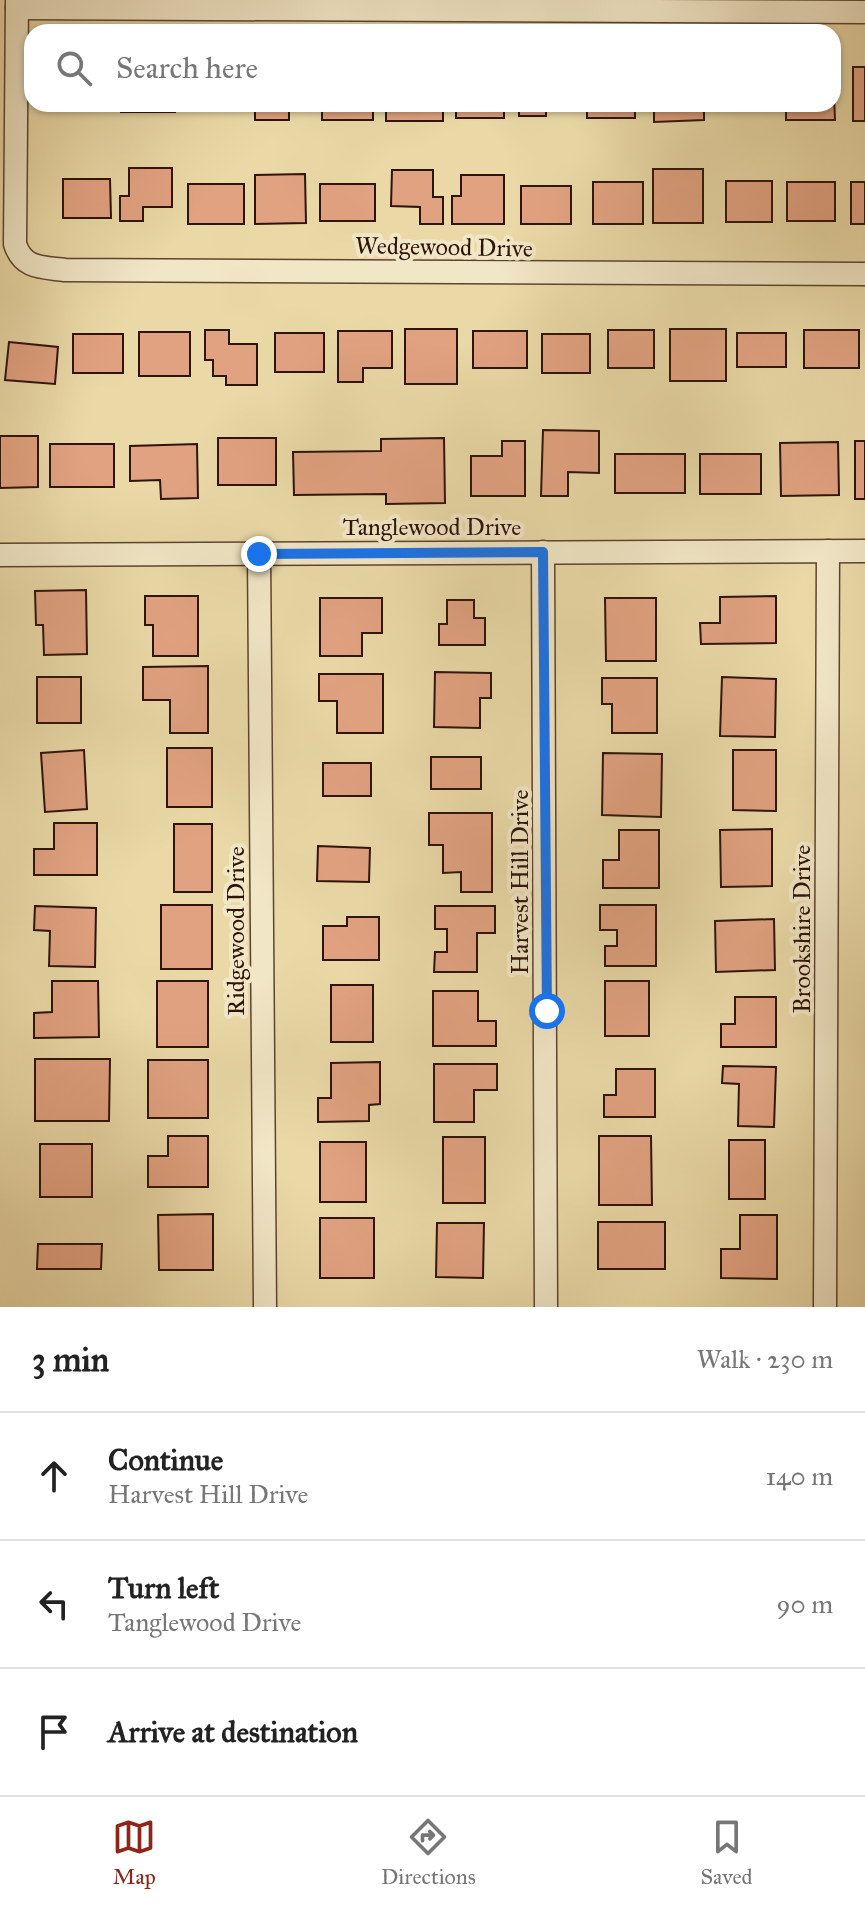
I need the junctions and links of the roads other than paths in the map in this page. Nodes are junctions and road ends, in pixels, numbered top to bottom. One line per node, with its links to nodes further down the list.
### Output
1 (17, 4): 2 (street); 3 (street, Wedgewood Drive)
2 (865, 12)
3 (865, 274)
4 (828, 551): 5 (street, Tanglewood Drive); 6 (street, Tanglewood Drive); 11 (street, Brookshire Drive)
5 (865, 551)
6 (543, 552): 7 (street, Tanglewood Drive); 10 (street, Harvest Hill Drive)
7 (259, 554): 8 (street, Tanglewood Drive); 9 (street, Ridgewood Drive)
8 (0, 555)
9 (265, 1307)
10 (546, 1307)
11 (825, 1307)

